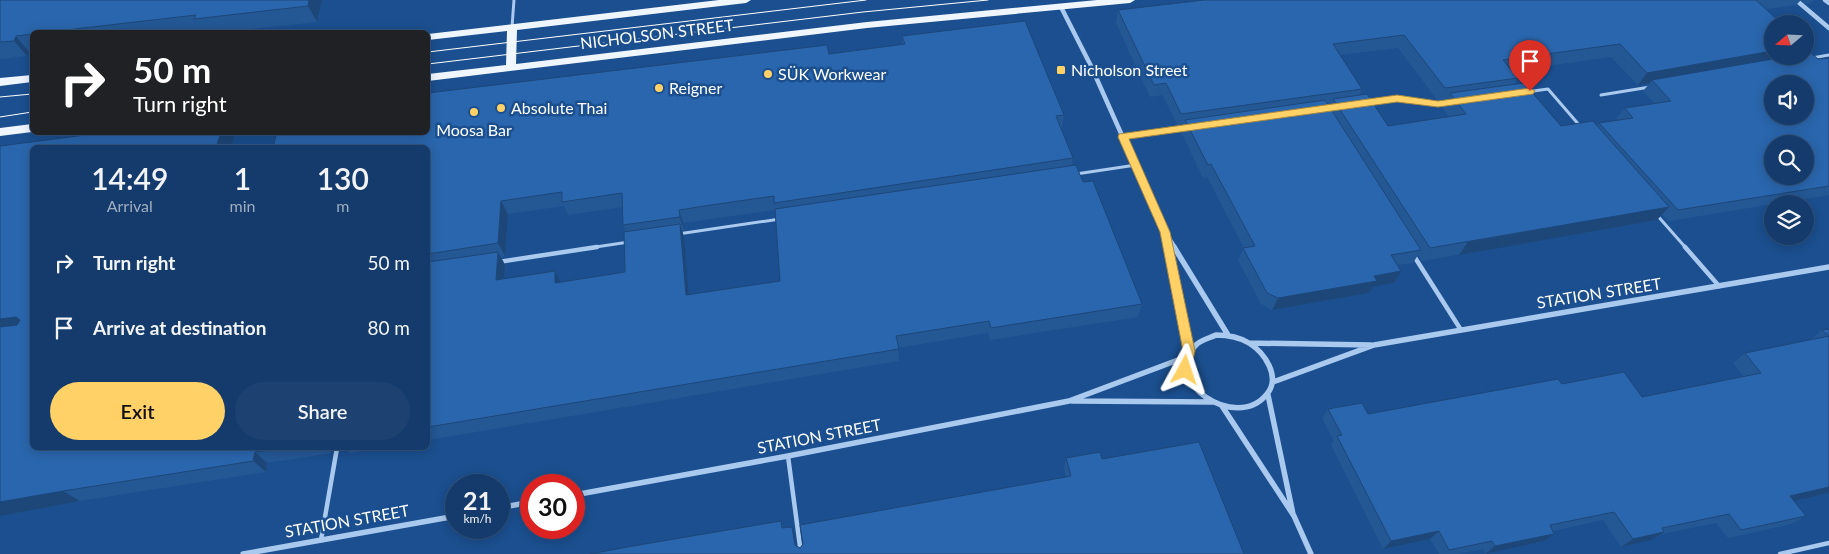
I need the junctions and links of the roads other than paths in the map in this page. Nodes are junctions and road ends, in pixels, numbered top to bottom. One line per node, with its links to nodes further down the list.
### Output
1 (514, 0): 8 (lane)
2 (746, 0): 8 (main road, NICHOLSON STREET)
3 (1130, 0): 7 (main road, NICHOLSON STREET)
4 (1796, 0): 9 (street)
5 (1825, 0): 6 (street)
6 (1829, 3)
7 (1059, 4): 13 (main road, NICHOLSON STREET); 26 (street)
8 (512, 27): 10 (main road, NICHOLSON STREET); 13 (main road)
9 (1829, 28)
10 (430, 37)
11 (1829, 55): 12 (lane)
12 (1814, 57)
13 (511, 67): 14 (main road, NICHOLSON STREET)
14 (430, 78)
15 (30, 79): 16 (main road)
16 (0, 82)
17 (1658, 85): 19 (lane)
18 (1520, 93): 25 (lane)
19 (1601, 95)
20 (1456, 102): 21 (lane)
21 (1359, 104)
22 (1194, 127): 26 (lane)
23 (30, 128): 24 (main road)
24 (0, 132)
25 (1586, 132)
26 (1123, 137): 27 (street)
27 (1136, 165): 28 (lane); 31 (street)
28 (1069, 175)
29 (1655, 212): 37 (lane)
30 (783, 218): 32 (lane)
31 (1165, 232): 39 (street); 42 (street)
32 (674, 235)
33 (635, 241): 35 (lane)
34 (1411, 252): 38 (lane)
35 (497, 262)
36 (1829, 268): 37 (street, STATION STREET)
37 (1720, 287): 38 (street, STATION STREET)
38 (1461, 330): 41 (street, STATION STREET)
39 (1228, 335): 40 (street); 42 (street)
40 (1250, 343): 41 (street, STATION STREET); 43 (street)
41 (1374, 345): 43 (street, STATION STREET)
42 (1188, 354): 45 (street, STATION STREET); 46 (street)
43 (1273, 382): 44 (street)
44 (1268, 394): 47 (street); 51 (street)
45 (1068, 401): 46 (street, STATION STREET); 49 (street, STATION STREET)
46 (1212, 402): 47 (street)
47 (1222, 406): 51 (street)
48 (337, 450): 53 (lane)
49 (788, 456): 50 (street, STATION STREET); 56 (lane)
50 (585, 492)
51 (1294, 516): 57 (street)
52 (445, 518): 53 (street, STATION STREET)
53 (321, 540): 55 (street, STATION STREET)
54 (1829, 543): 58 (lane)
55 (244, 554)
56 (802, 554)
57 (1312, 554)
58 (1780, 554)

